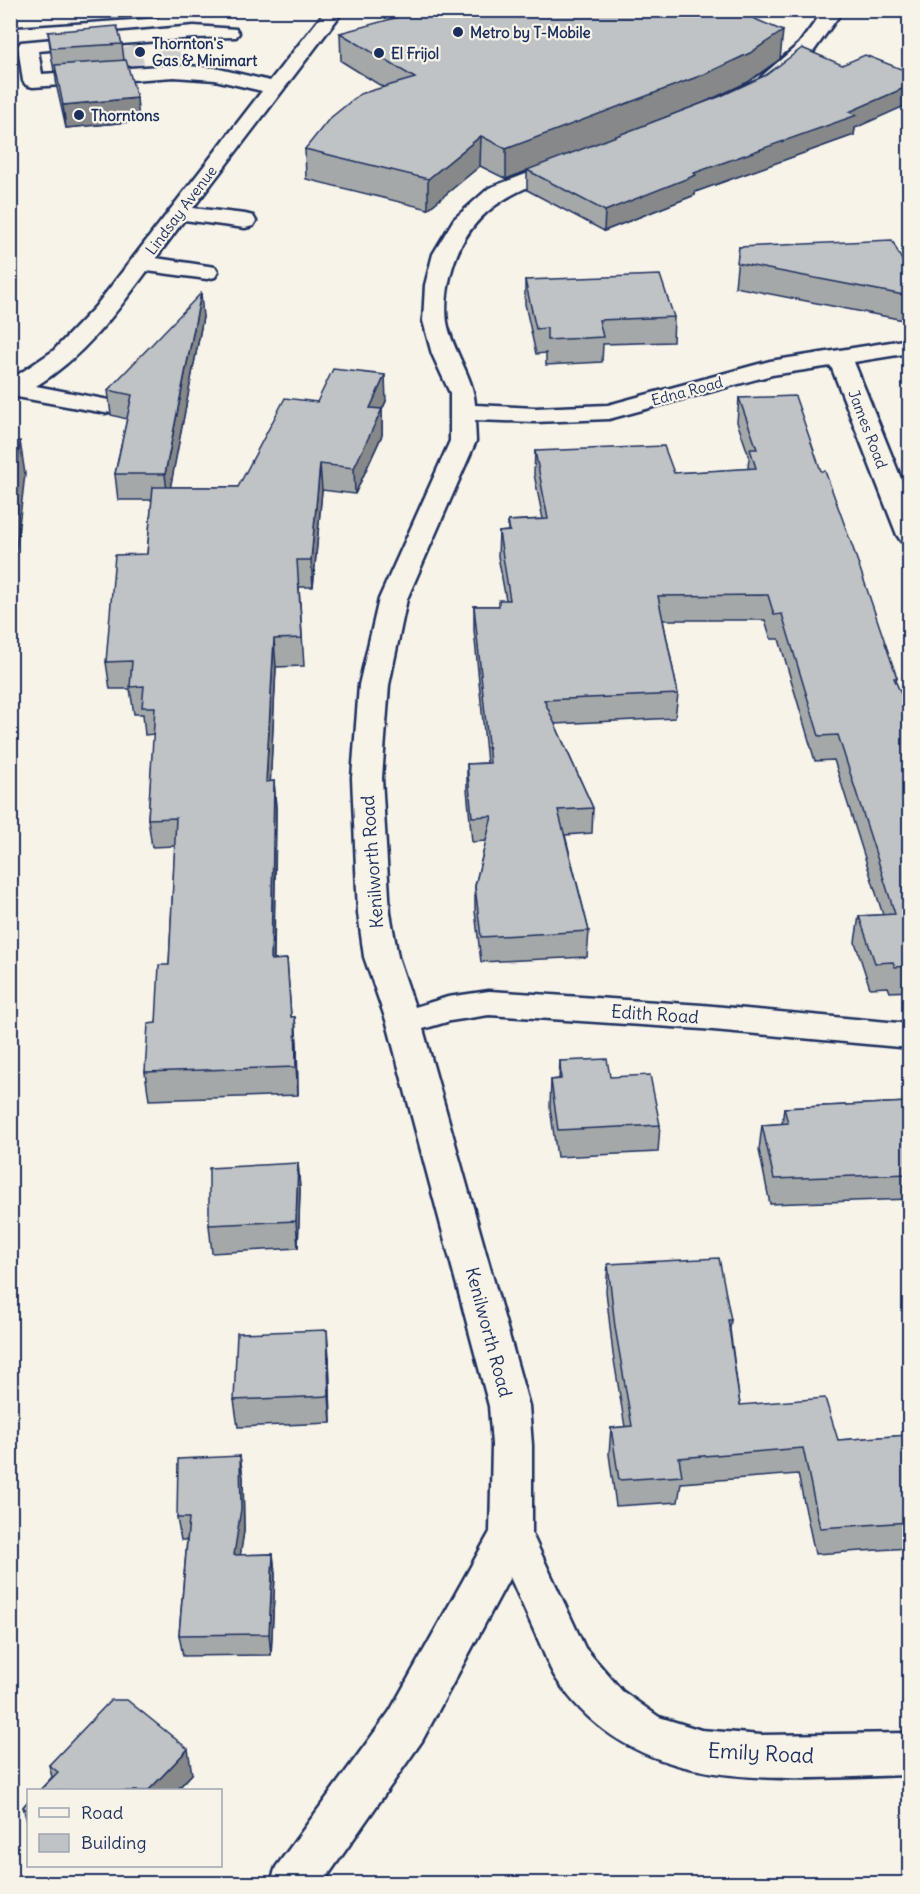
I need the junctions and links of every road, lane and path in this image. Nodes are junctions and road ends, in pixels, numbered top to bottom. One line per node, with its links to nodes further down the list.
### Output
1 (154, 10): 5 (street)
2 (226, 10): 7 (street)
3 (332, 10): 8 (street, Lindsay Avenue)
4 (834, 10): 16 (street)
5 (65, 17): 6 (street); 10 (street)
6 (10, 20)
7 (229, 33): 11 (street); 14 (street)
8 (312, 41): 9 (street); 15 (street, Lindsay Avenue)
9 (339, 41)
10 (63, 42): 13 (street); 13 (street)
11 (169, 53): 12 (street); 12 (street); 14 (street)
12 (130, 56): 13 (street); 13 (street)
13 (94, 59)
14 (226, 77): 15 (street)
15 (275, 88): 18 (street, Lindsay Avenue)
16 (748, 93)
17 (591, 155): 26 (street, Kenilworth Road)
18 (178, 213): 19 (street); 20 (street, Lindsay Avenue)
19 (245, 221)
20 (141, 263): 21 (street); 24 (street, Lindsay Avenue)
21 (207, 272)
22 (909, 346): 23 (street, Edna Road)
23 (839, 356): 26 (street, Edna Road); 27 (street, James Road)
24 (13, 390): 25 (street)
25 (105, 406)
26 (463, 412): 28 (street, Kenilworth Road)
27 (909, 535)
28 (404, 1023): 29 (street, Edith Road); 30 (street, Kenilworth Road)
29 (909, 1036)
30 (511, 1534): 31 (street, Emily Road); 32 (street, Kenilworth Road)
31 (909, 1755)
32 (293, 1884)

